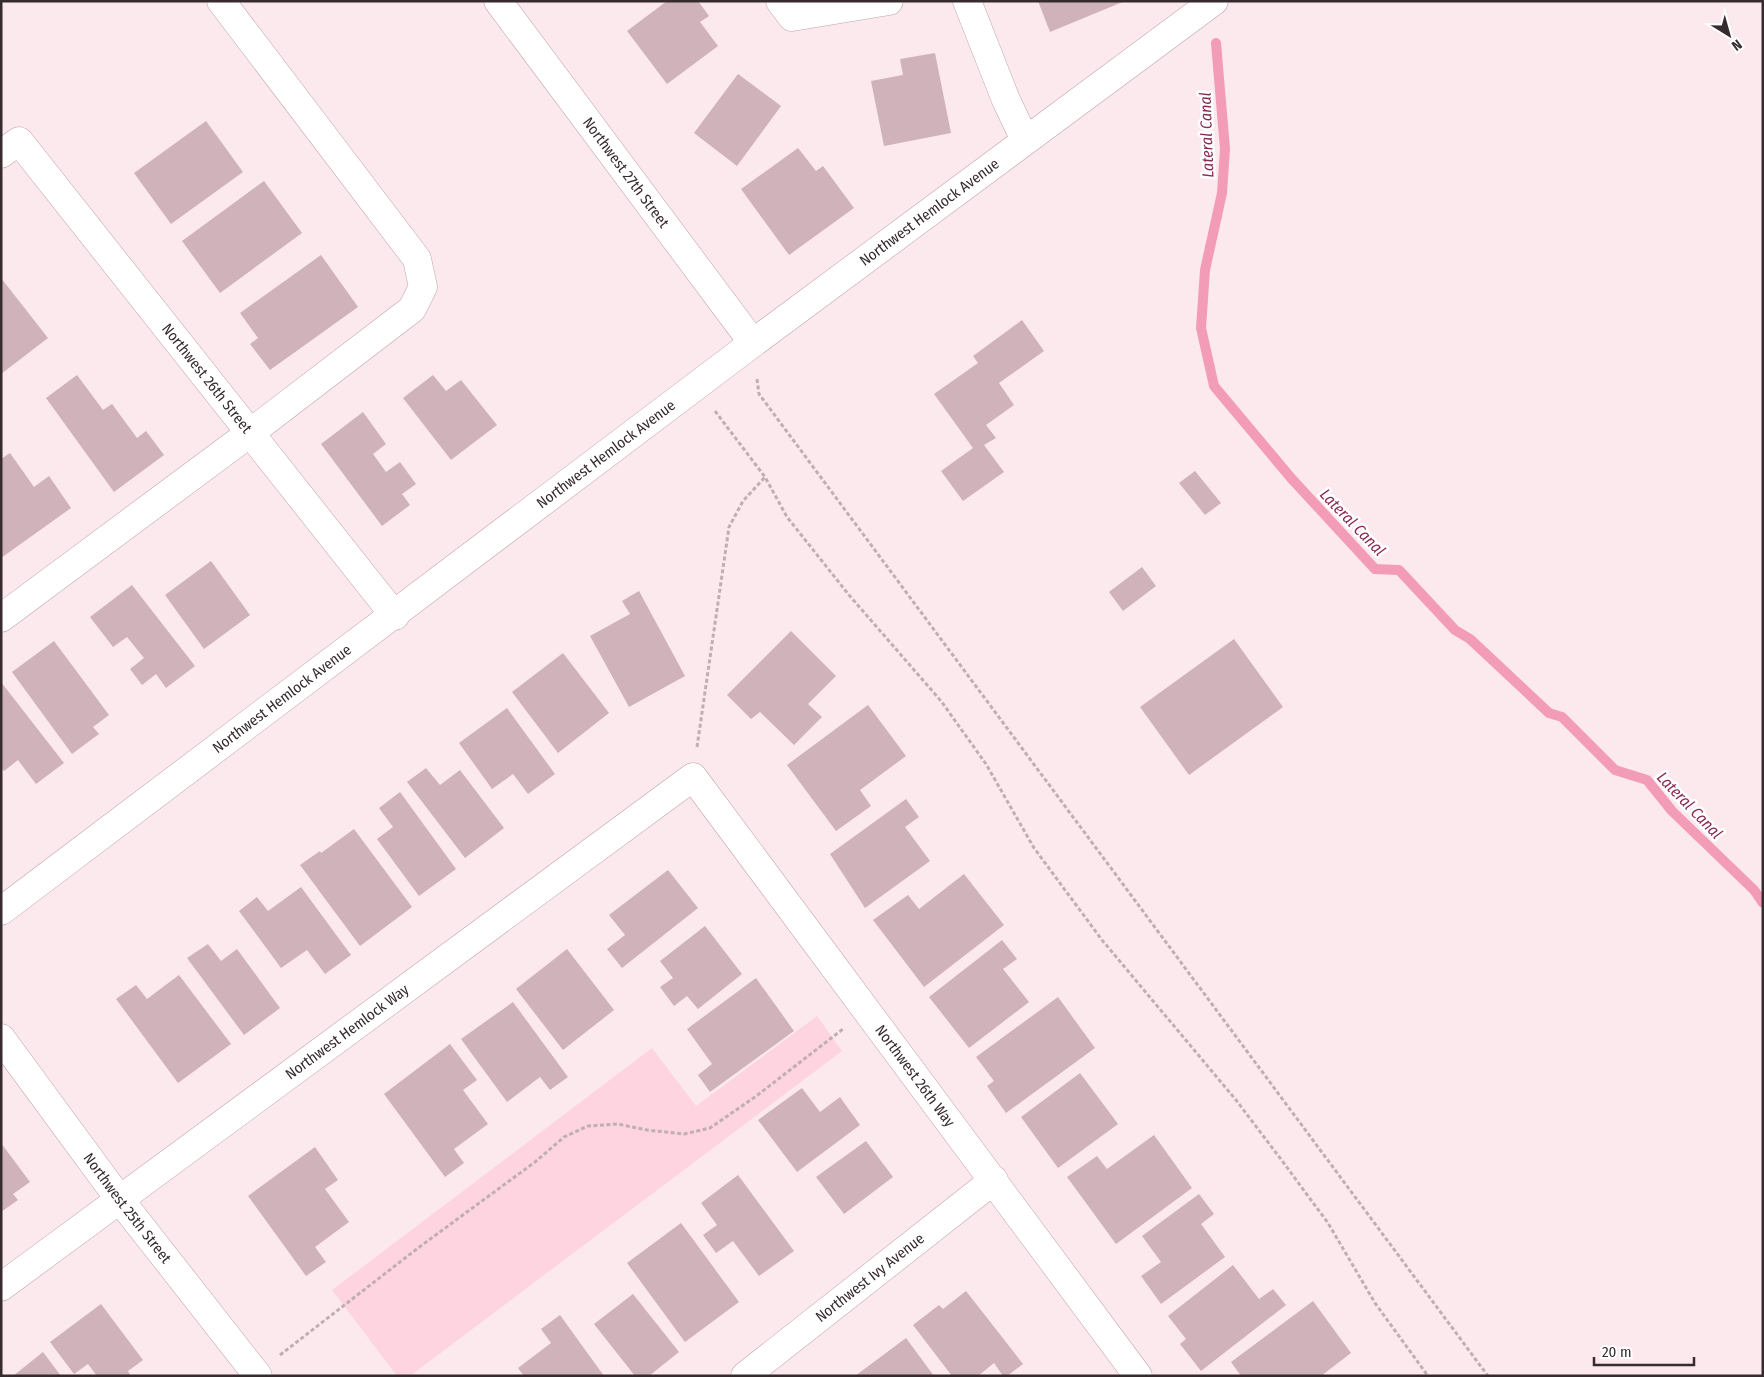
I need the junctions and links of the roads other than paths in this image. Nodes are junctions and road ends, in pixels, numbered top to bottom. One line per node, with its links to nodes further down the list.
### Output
1 (221, 1): 10 (street)
2 (498, 1): 9 (street, Northwest 27th Street)
3 (780, 1): 4 (street)
4 (889, 1)
5 (967, 1): 7 (street)
6 (1214, 1): 7 (street, Northwest Hemlock Avenue)
7 (1025, 140): 9 (street, Northwest Hemlock Avenue)
8 (10, 148): 10 (street, Northwest 26th Street)
9 (753, 343): 11 (street, Northwest Hemlock Avenue)
10 (250, 433): 11 (street, Northwest 26th Street); 12 (street)
11 (395, 616): 14 (street, Northwest Hemlock Avenue)
12 (1, 618)
13 (693, 777): 16 (street, Northwest 26th Way); 17 (street, Northwest Hemlock Way)
14 (1, 911)
15 (1, 1038): 17 (street, Northwest 25th Street)
16 (994, 1180): 20 (street, Northwest Ivy Avenue); 21 (street, Northwest 26th Way)
17 (120, 1200): 18 (street, Northwest Hemlock Way); 19 (street, Northwest 25th Street)
18 (1, 1287)
19 (257, 1374)
20 (745, 1376)
21 (1138, 1376)

